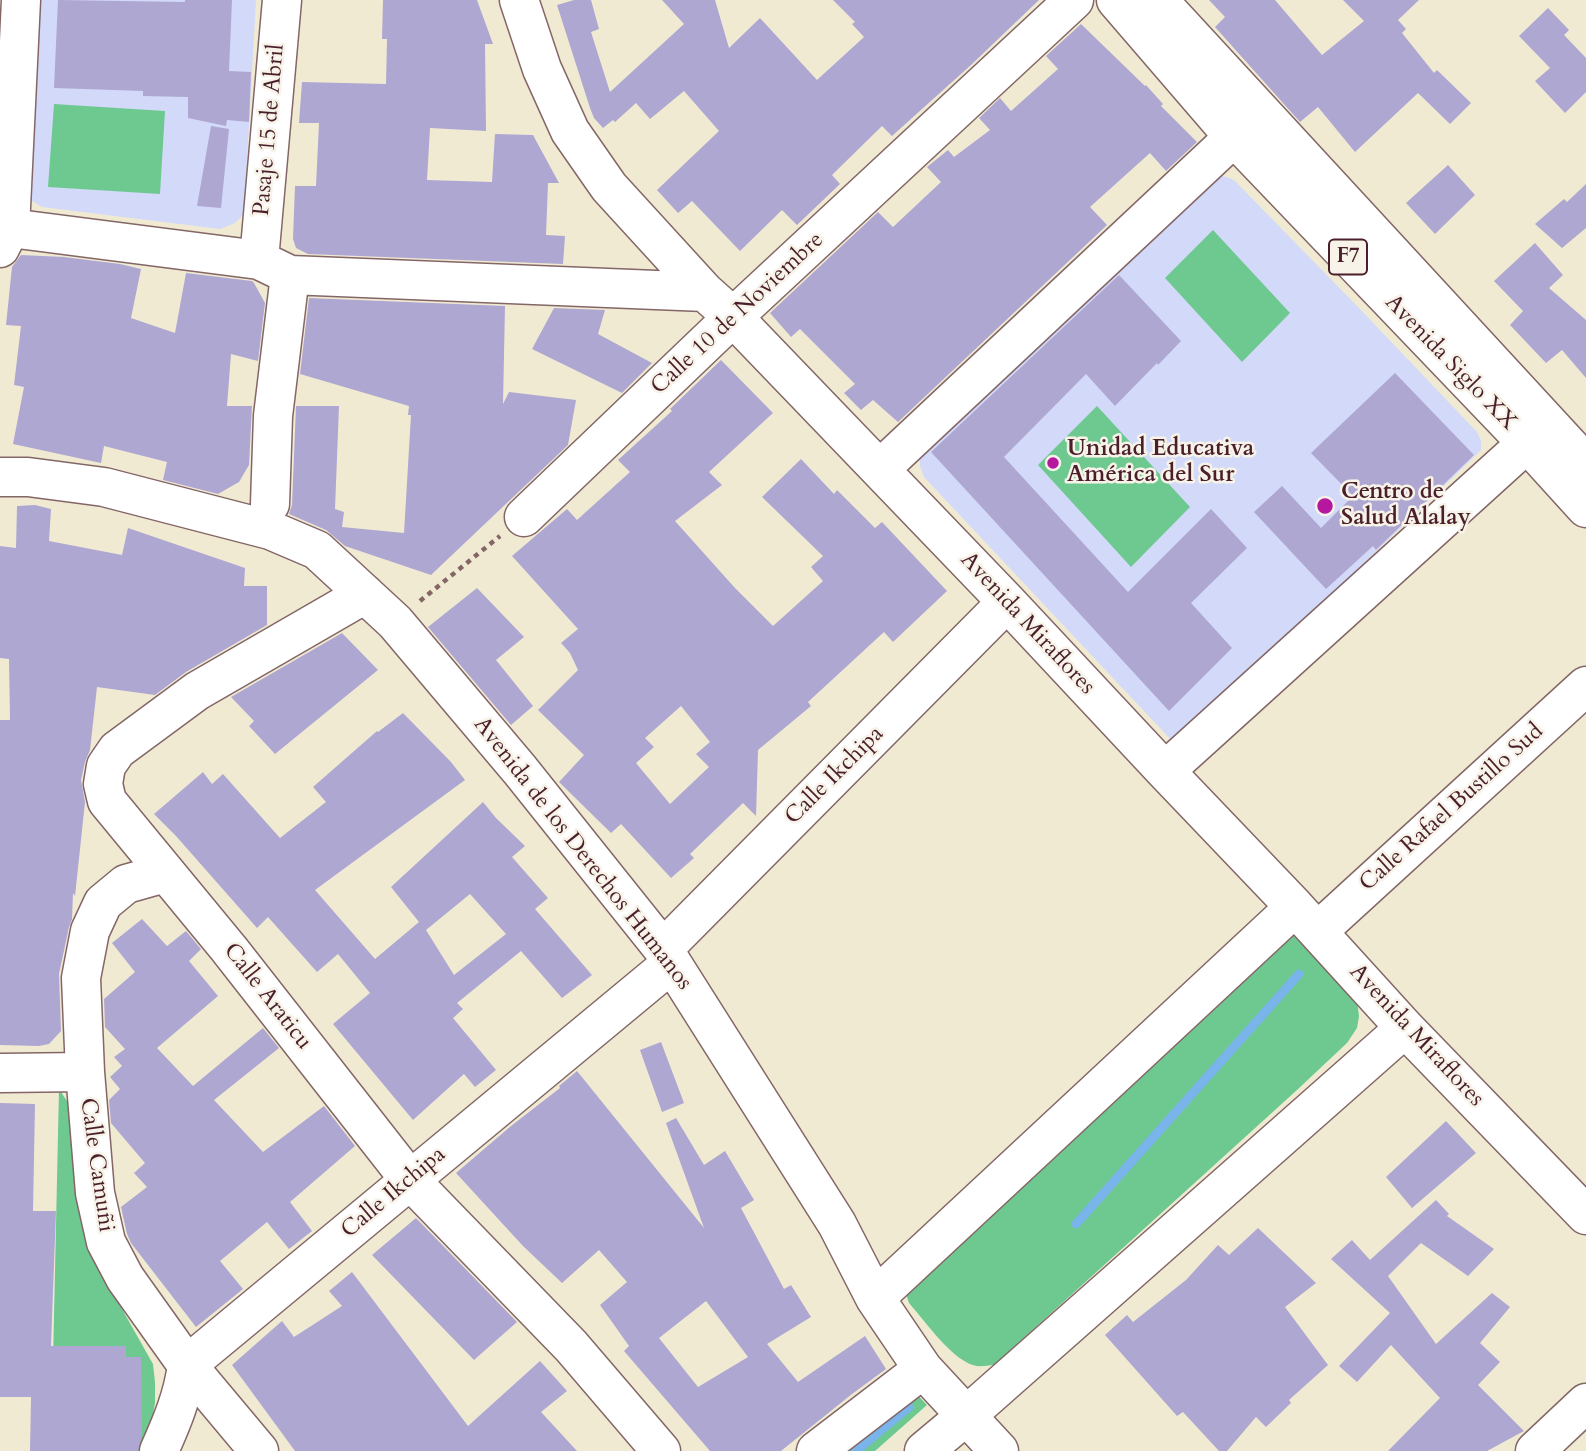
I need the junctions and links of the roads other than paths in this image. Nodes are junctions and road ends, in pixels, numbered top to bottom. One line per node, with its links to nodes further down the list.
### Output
1 (22, 0): 8 (main road)
2 (282, 0): 9 (main road, Pasaje 15 de Abril)
3 (519, 0): 10 (main road, Avenida Miraflores)
4 (1074, 0): 11 (main road, Calle 10 de Noviembre)
5 (1116, 0): 7 (main road, Avenida Siglo XX / F7)
6 (1158, 0): 13 (main road, Avenida Siglo XX / F7)
7 (1234, 137): 12 (main road, Avenida Siglo XX / F7); 14 (main road)
8 (5, 238): 9 (main road)
9 (274, 268): 10 (main road); 16 (main road, Pasaje 15 de Abril)
10 (705, 292): 11 (main road, Avenida Miraflores)
11 (733, 317): 14 (main road, Avenida Miraflores); 18 (main road, Calle 10 de Noviembre)
12 (1527, 443): 17 (main road, Avenida Siglo XX / F7); 22 (main road)
13 (1586, 464)
14 (880, 469): 20 (main road, Avenida Miraflores)
15 (0, 477): 19 (main road, Avenida de los Derechos Humanos)
16 (270, 504)
17 (1586, 508)
18 (524, 517)
19 (365, 594): 23 (main road, Calle Araticu); 25 (main road, Avenida de los Derechos Humanos)
20 (1007, 602): 22 (main road, Avenida Miraflores); 25 (main road, Calle Ikchipa)
21 (1586, 686): 24 (main road, Calle Rafael Bustillo Sud)
22 (1165, 771): 24 (main road, Avenida Miraflores)
23 (165, 873): 27 (main road, Calle Camuñi); 29 (main road, Calle Araticu)
24 (1307, 919): 26 (main road, Avenida Miraflores); 31 (main road, Calle Rafael Bustillo Sud)
25 (667, 956): 29 (main road, Calle Ikchipa); 31 (main road, Avenida de los Derechos Humanos)
26 (1405, 1028): 30 (main road, Avenida Miraflores); 35 (main road)
27 (85, 1072): 28 (main road); 32 (main road, Calle Camuñi)
28 (0, 1073)
29 (410, 1180): 32 (main road, Calle Ikchipa); 38 (main road, Calle Araticu)
30 (1586, 1215)
31 (875, 1298): 33 (main road, Avenida de los Derechos Humanos)
32 (187, 1365): 36 (main road); 37 (main road, Calle Camuñi)
33 (923, 1369): 35 (main road, Avenida de los Derechos Humanos); 39 (main road)
34 (1586, 1403): 42 (main road)
35 (967, 1415): 40 (main road); 41 (main road, Avenida de los Derechos Humanos)
36 (159, 1451)
37 (259, 1451)
38 (661, 1451)
39 (816, 1451)
40 (924, 1451)
41 (999, 1451)
42 (1535, 1451)

